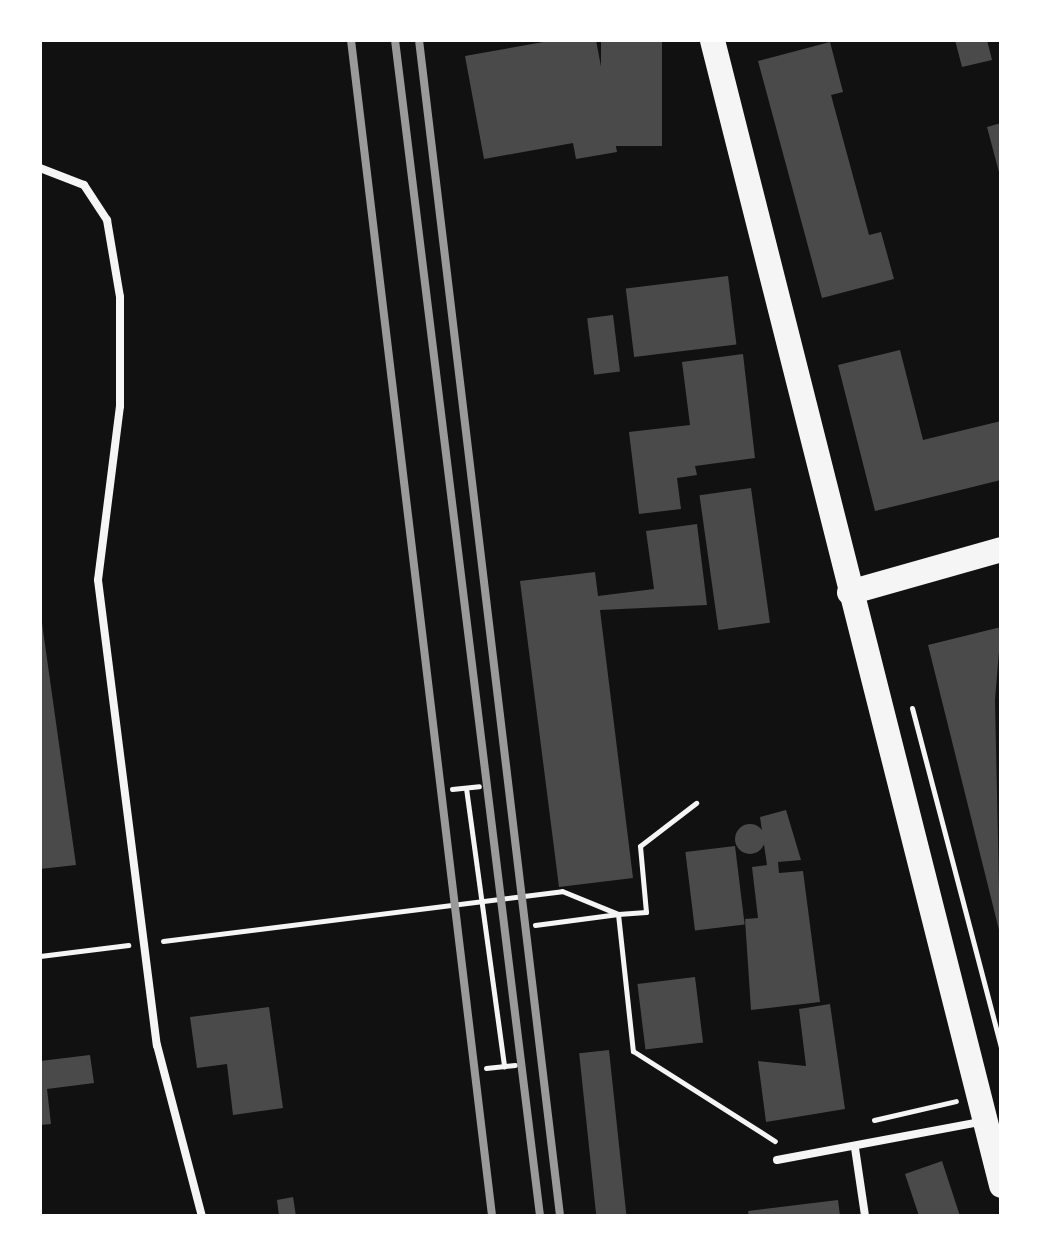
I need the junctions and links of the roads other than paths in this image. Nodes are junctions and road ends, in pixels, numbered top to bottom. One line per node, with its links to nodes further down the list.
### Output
1 (712, 40): 4 (main road)
2 (40, 168): 9 (lane)
3 (1001, 549): 4 (main road)
4 (850, 592): 5 (main road)
5 (981, 1109): 6 (lane); 8 (main road)
6 (854, 1148): 7 (lane); 10 (lane)
7 (777, 1160)
8 (1001, 1185)
9 (202, 1216)
10 (865, 1216)

